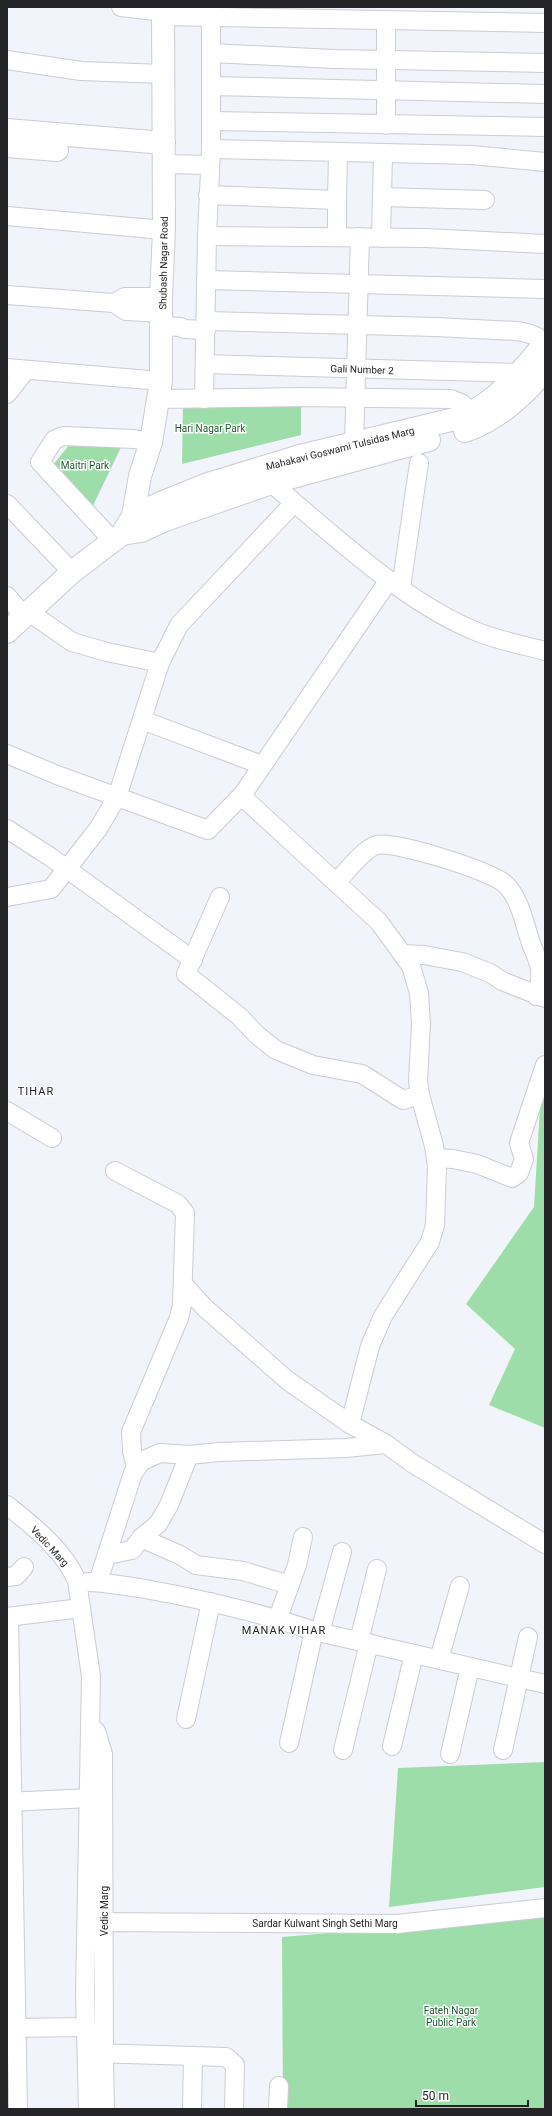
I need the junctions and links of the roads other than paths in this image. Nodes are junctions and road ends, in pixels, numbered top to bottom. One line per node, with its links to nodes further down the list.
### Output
1 (121, 7): 2 (street)
2 (164, 12): 3 (street); 11 (street, Shubash Nagar Road)
3 (211, 12): 4 (street); 7 (street)
4 (253, 13): 5 (street)
5 (386, 20): 6 (street); 9 (street)
6 (545, 23)
7 (212, 53): 9 (street); 12 (street)
8 (7, 60): 11 (street)
9 (385, 60): 10 (street); 13 (street)
10 (545, 63)
11 (164, 74): 24 (street, Shubash Nagar Road)
12 (211, 86): 13 (street); 15 (street)
13 (385, 90): 14 (street); 17 (street)
14 (545, 94)
15 (210, 121): 16 (street); 25 (street)
16 (361, 125): 17 (street); 22 (street)
17 (386, 125): 18 (street)
18 (545, 127)
19 (7, 130): 24 (street)
20 (7, 146): 24 (street)
21 (338, 153): 22 (street); 25 (street); 29 (street)
22 (361, 153): 23 (street)
23 (383, 154): 26 (street); 28 (street)
24 (164, 155): 25 (street); 32 (street, Shubash Nagar Road)
25 (210, 157): 27 (street)
26 (545, 162)
27 (208, 195): 29 (street); 33 (street)
28 (382, 197): 30 (street); 36 (street)
29 (337, 200): 34 (street)
30 (485, 200)
31 (7, 216): 32 (street)
32 (164, 230): 42 (street, Shubash Nagar Road)
33 (206, 236): 34 (street); 38 (street)
34 (337, 237): 35 (street)
35 (360, 238): 36 (street); 39 (street)
36 (381, 238): 37 (street)
37 (545, 244)
38 (206, 280): 39 (street); 43 (street)
39 (358, 285): 40 (street); 44 (street)
40 (545, 289)
41 (7, 295): 42 (street)
42 (161, 312): 43 (street); 51 (street, Shubash Nagar Road)
43 (206, 325): 44 (street); 46 (street)
44 (358, 325): 45 (street); 48 (street)
45 (545, 343): 50 (street, Mahakavi Goswami Tulsidas Marg)
46 (205, 364): 48 (street, Gali Number 2); 54 (street)
47 (7, 368): 49 (street)
48 (356, 369): 50 (street, Gali Number 2); 53 (street)
49 (26, 370): 51 (street); 52 (street)
50 (536, 376): 55 (street, Mahakavi Goswami Tulsidas Marg); 59 (street, Mahakavi Goswami Tulsidas Marg)
51 (160, 390): 54 (street); 56 (street, Shubash Nagar Road)
52 (7, 394)
53 (356, 397): 54 (street); 55 (street); 57 (street)
54 (204, 399)
55 (472, 414): 57 (street, Mahakavi Goswami Tulsidas Marg)
56 (151, 442): 62 (street, Shubash Nagar Road); 63 (street)
57 (354, 443): 62 (street, Mahakavi Goswami Tulsidas Marg)
58 (419, 463): 65 (street)
59 (271, 483): 60 (street); 63 (street, Mahakavi Goswami Tulsidas Marg)
60 (294, 502): 65 (street); 70 (street)
61 (7, 504): 64 (street)
62 (133, 516): 63 (street)
63 (117, 537): 64 (street)
64 (72, 572): 67 (street)
65 (395, 584): 69 (street); 73 (street)
66 (7, 596): 67 (street)
67 (27, 614): 68 (street); 70 (street)
68 (7, 632)
69 (545, 651)
70 (160, 663): 71 (street)
71 (142, 720): 73 (street); 75 (street)
72 (7, 754): 75 (street)
73 (262, 765): 74 (street)
74 (243, 794): 75 (street); 78 (street)
75 (116, 797): 77 (street)
76 (7, 829): 77 (street)
77 (67, 869): 79 (street); 82 (street)
78 (337, 882): 81 (street); 83 (street)
79 (7, 897)
80 (220, 897): 82 (street)
81 (403, 954): 83 (street); 85 (street)
82 (193, 960): 85 (street)
83 (540, 997)
84 (545, 1065): 88 (street)
85 (420, 1095): 88 (street)
86 (7, 1111): 87 (street)
87 (52, 1138)
88 (436, 1158): 91 (street)
89 (115, 1171): 90 (street)
90 (183, 1284): 91 (street); 94 (street)
91 (350, 1424): 92 (street)
92 (386, 1444): 93 (street); 98 (street)
93 (189, 1455): 94 (street); 97 (street)
94 (136, 1467): 100 (street)
95 (11, 1511): 104 (street, Vedic Marg)
96 (302, 1537): 106 (street)
97 (141, 1538): 100 (street); 106 (street)
98 (545, 1544)
99 (342, 1552): 112 (street)
100 (107, 1555): 105 (street)
101 (24, 1567): 103 (street)
102 (377, 1569): 114 (street)
103 (7, 1577)
104 (77, 1581): 105 (street); 109 (street, Vedic Marg)
105 (98, 1582): 108 (street)
106 (290, 1586): 111 (street)
107 (460, 1586): 116 (street)
108 (211, 1602): 111 (street); 121 (street)
109 (81, 1608): 110 (street); 120 (street, Vedic Marg)
110 (8, 1617): 128 (street)
111 (278, 1618): 112 (street)
112 (317, 1631): 114 (street); 122 (street)
113 (528, 1637): 118 (street)
114 (364, 1642): 115 (street); 124 (street)
115 (414, 1654): 116 (street); 123 (street)
116 (438, 1659): 117 (street)
117 (470, 1667): 118 (street); 126 (street)
118 (519, 1678): 119 (street); 125 (street)
119 (545, 1684)
120 (91, 1715): 127 (street, Vedic Marg); 130 (street, Vedic Marg)
121 (186, 1719)
122 (289, 1743)
123 (392, 1746)
124 (343, 1750)
125 (503, 1750)
126 (450, 1754)
127 (90, 1798): 128 (street); 130 (street, Vedic Marg)
128 (10, 1802): 132 (street)
129 (545, 1908): 130 (street, Sardar Kulwant Singh Sethi Marg)
130 (95, 1922): 131 (street, Vedic Marg); 133 (street, Vedic Marg)
131 (86, 2027): 132 (street); 133 (street, Vedic Marg)
132 (12, 2028): 136 (street)
133 (95, 2053): 134 (street); 137 (street, Vedic Marg); 138 (street, Vedic Marg)
134 (193, 2056): 139 (street); 140 (street)
135 (279, 2086): 141 (street)
136 (18, 2109)
137 (88, 2109)
138 (105, 2109)
139 (192, 2109)
140 (234, 2109)
141 (278, 2109)

